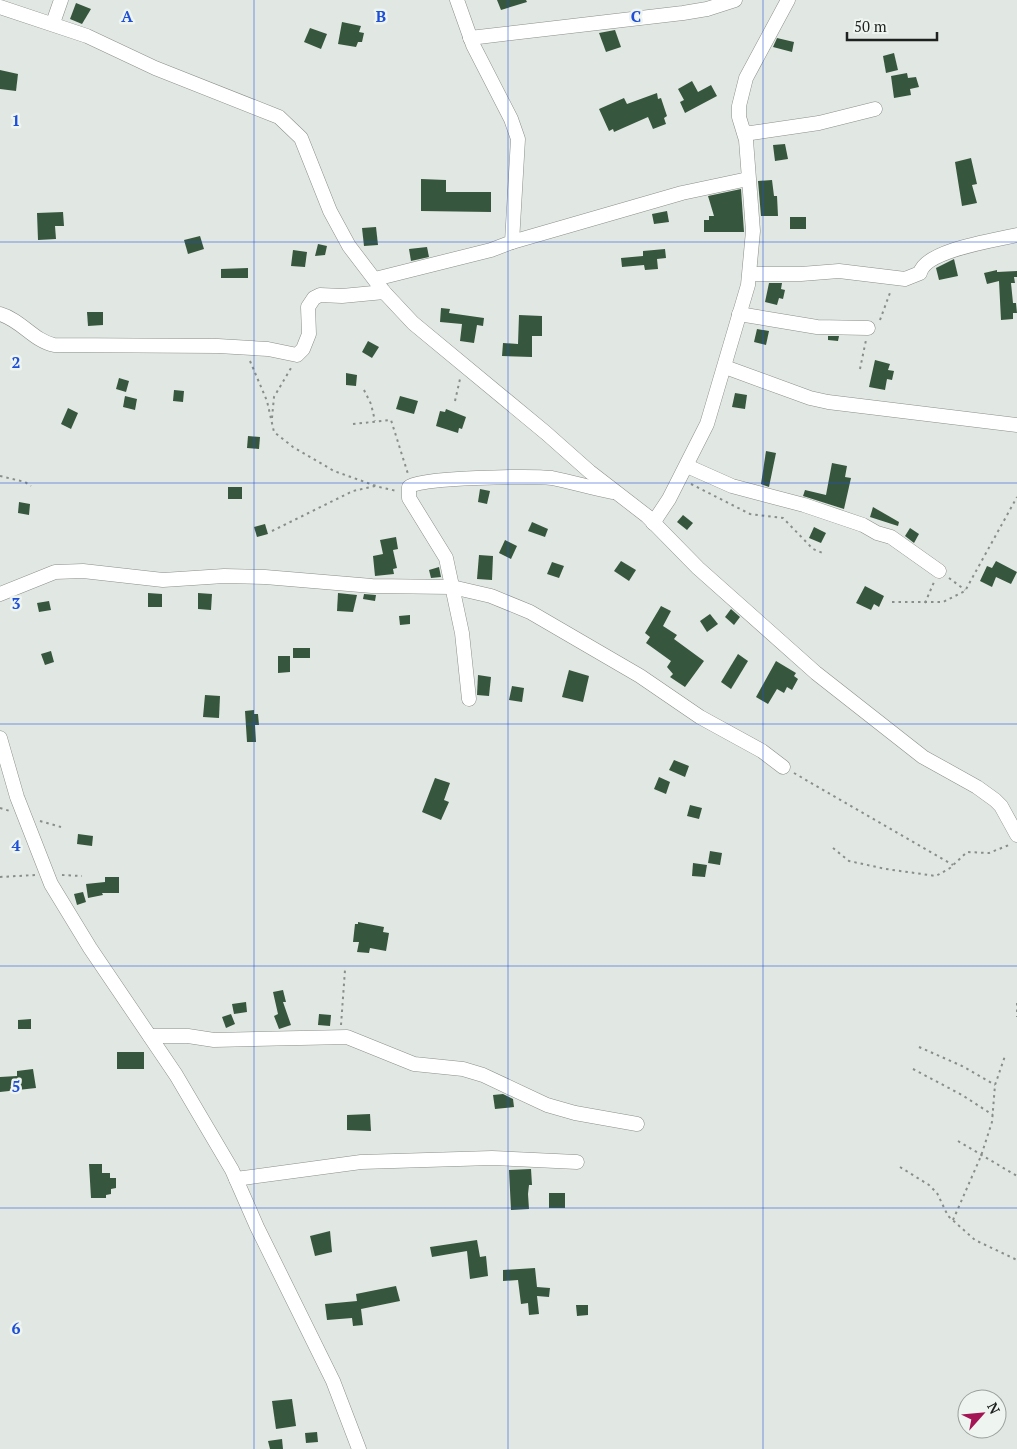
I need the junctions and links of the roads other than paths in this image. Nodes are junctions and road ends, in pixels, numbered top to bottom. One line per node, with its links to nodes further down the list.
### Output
1 (62, 0): 6 (street)
2 (457, 0): 7 (street)
3 (735, 0): 7 (street)
4 (788, 0): 9 (street)
5 (0, 8): 6 (street)
6 (52, 23): 14 (street)
7 (470, 38): 12 (street)
8 (875, 108): 9 (street)
9 (744, 132): 10 (street)
10 (748, 179): 12 (street); 13 (street)
11 (1017, 235): 13 (street)
12 (512, 242): 14 (street)
13 (750, 274): 17 (street)
14 (375, 279): 15 (street)
15 (384, 292): 16 (street); 23 (street)
16 (0, 314)
17 (739, 314): 18 (street); 19 (street)
18 (874, 325)
19 (725, 366): 20 (street); 21 (street)
20 (1017, 425)
21 (683, 472): 25 (street); 26 (street)
22 (429, 480): 23 (street); 24 (street); 24 (street)
23 (615, 493): 25 (street)
24 (416, 510): 27 (street)
25 (653, 523): 32 (street)
26 (939, 571)
27 (452, 587): 28 (street); 29 (street); 31 (street)
28 (0, 594)
29 (469, 699)
30 (0, 738): 33 (street)
31 (783, 767)
32 (1014, 839)
33 (150, 1036): 34 (street); 36 (street)
34 (637, 1124)
35 (577, 1162): 36 (street)
36 (236, 1179): 37 (street)
37 (359, 1449)

